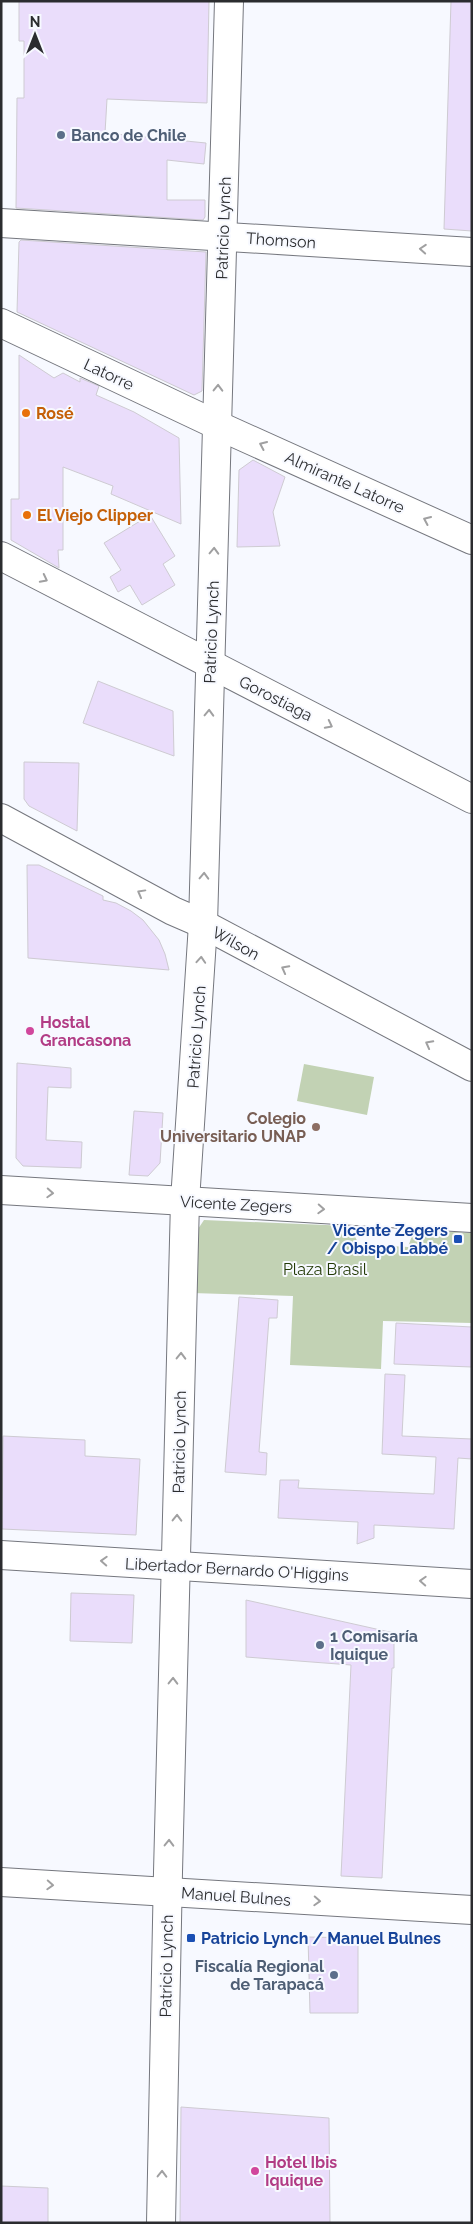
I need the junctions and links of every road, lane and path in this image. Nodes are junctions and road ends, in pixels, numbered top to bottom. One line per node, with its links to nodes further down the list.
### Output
1 (229, 1): 3 (street, Patricio Lynch)
2 (1, 223): 3 (street, Thomson)
3 (222, 237): 4 (street, Thomson, one-way to 3); 6 (street, Patricio Lynch, one-way to 3)
4 (472, 252)
5 (1, 323): 6 (street, Latorre)
6 (217, 425): 7 (street, Almirante Latorre, one-way to 6); 9 (street, Patricio Lynch, one-way to 6)
7 (472, 540)
8 (1, 556): 9 (street, Gorostiaga, one-way to 9)
9 (211, 664): 10 (street, Gorostiaga, one-way to 10); 12 (street, Patricio Lynch, one-way to 9)
10 (472, 799)
11 (1, 818): 12 (street, Wilson, one-way to 11)
12 (203, 924): 13 (street, Wilson, one-way to 12); 15 (street, Patricio Lynch, one-way to 12)
13 (472, 1067)
14 (1, 1190): 15 (street, Vicente Zegers, one-way to 15)
15 (185, 1201): 16 (street, Vicente Zegers, one-way to 16); 18 (street, Patricio Lynch, one-way to 15)
16 (472, 1218)
17 (1, 1555): 18 (street, Libertador Bernardo O'Higgins, one-way to 17)
18 (176, 1566): 19 (street, Libertador Bernardo O'Higgins, one-way to 18); 21 (street, Patricio Lynch, one-way to 18)
19 (472, 1584)
20 (1, 1882): 21 (street, Manuel Bulnes, one-way to 21)
21 (167, 1892): 22 (street, Manuel Bulnes, one-way to 22); 23 (street, Patricio Lynch, one-way to 21)
22 (472, 1910)
23 (161, 2223)

